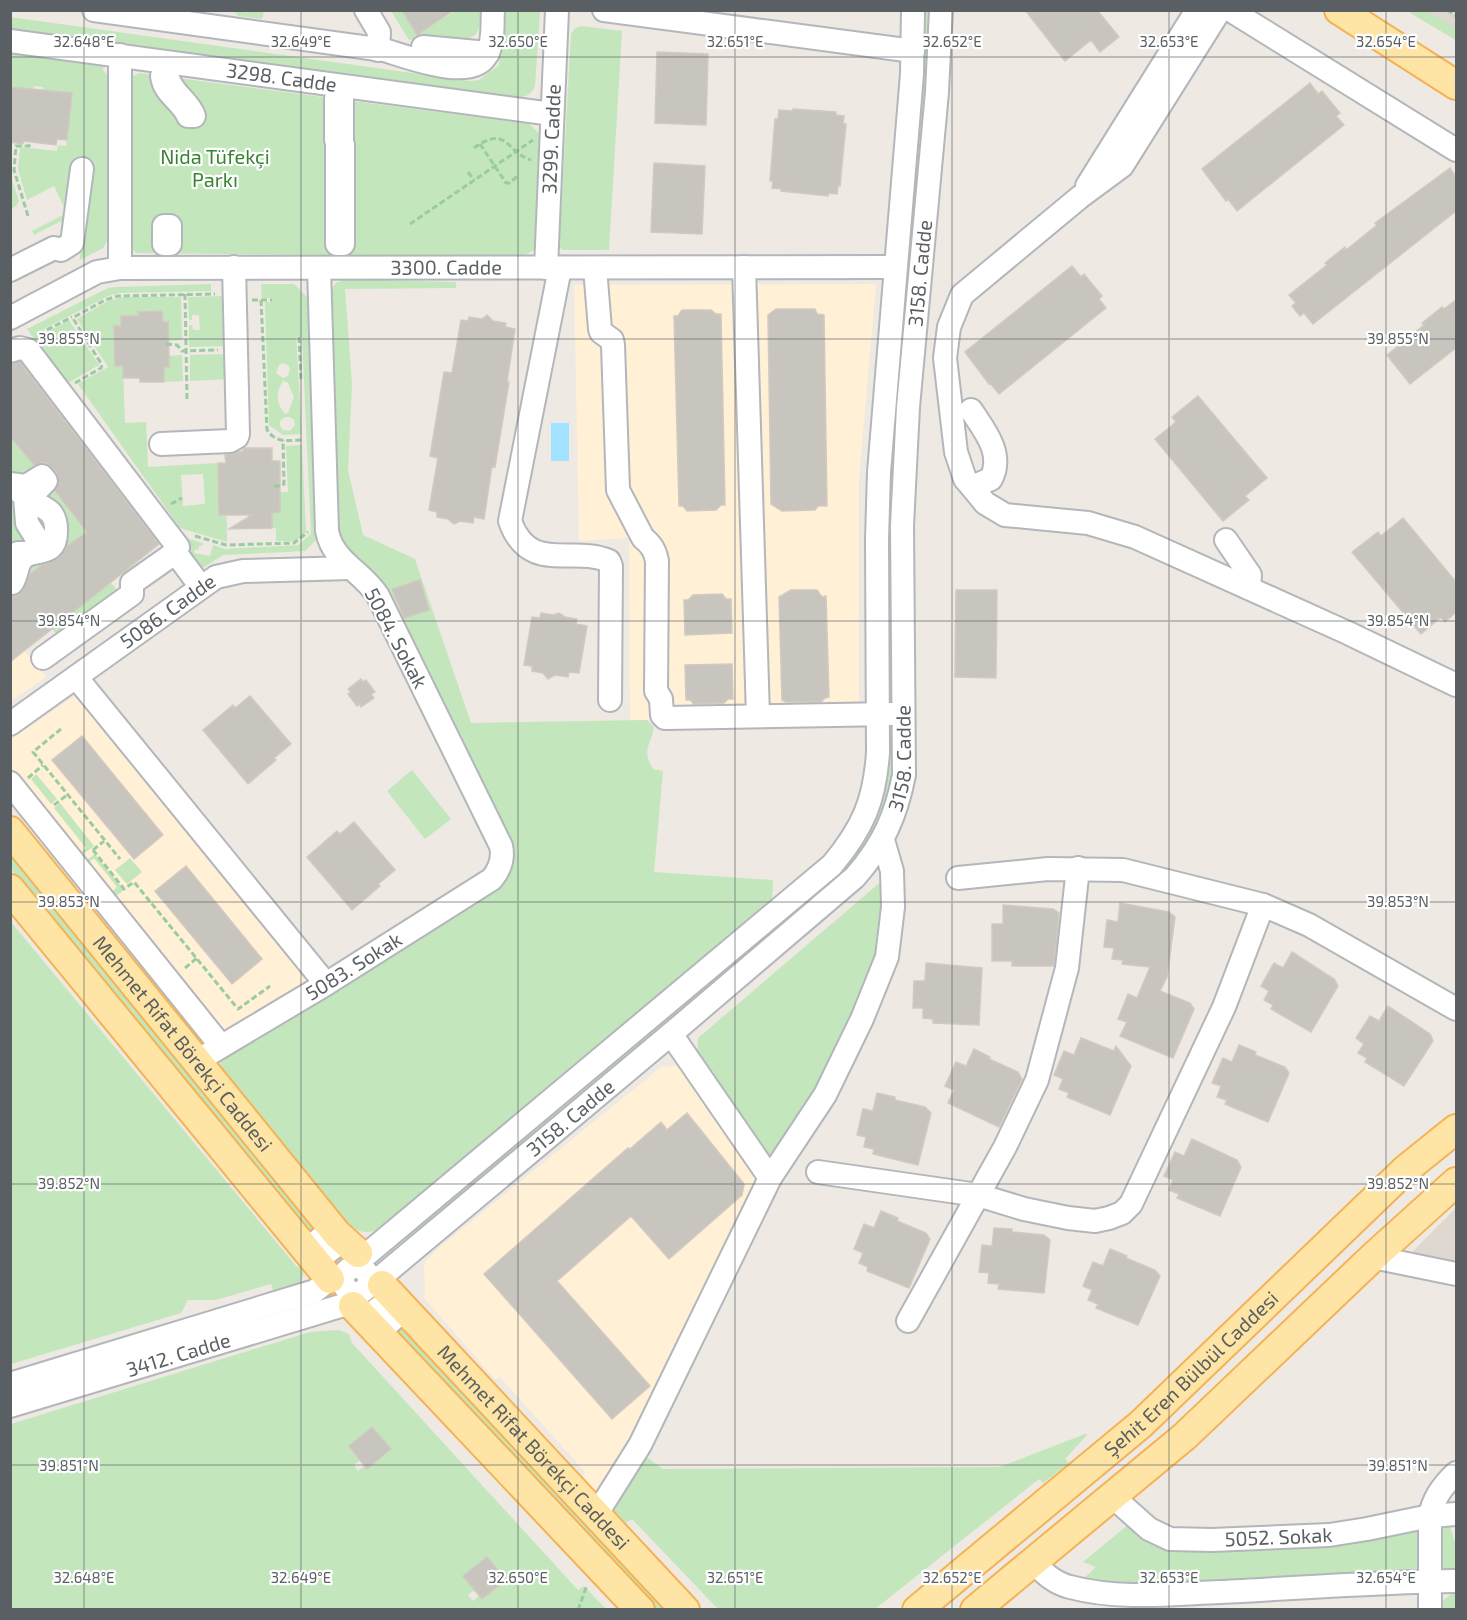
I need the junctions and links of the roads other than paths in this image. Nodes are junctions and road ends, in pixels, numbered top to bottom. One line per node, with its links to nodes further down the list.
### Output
1 (94, 10): 12 (street)
2 (366, 10): 17 (street)
3 (493, 10): 19 (street)
4 (557, 10): 22 (street, 3299. Cadde)
5 (604, 10): 13 (street)
6 (913, 10): 18 (street, 3158. Cadde)
7 (941, 10): 55 (street, 3158. Cadde)
8 (1197, 10): 25 (street)
9 (1220, 10): 25 (street)
10 (1230, 10): 23 (street)
11 (1339, 10): 21 (main road)
12 (154, 15): 14 (street)
13 (724, 18): 18 (street)
14 (215, 19): 17 (street)
15 (10, 41): 20 (street, 3298. Cadde)
16 (423, 46): 19 (street)
17 (378, 50): 19 (street)
18 (913, 51): 29 (street, 3158. Cadde)
19 (488, 53)
20 (120, 55): 22 (street, 3298. Cadde); 30 (street)
21 (1456, 84)
22 (552, 121): 31 (street, 3299. Cadde)
23 (1456, 150)
24 (82, 169): 33 (street)
25 (1080, 197): 41 (street)
26 (333, 256): 27 (street, 3300. Cadde); 31 (street, 3300. Cadde); 46 (street, 5084. Sokak)
27 (241, 267): 30 (street, 3300. Cadde); 34 (street)
28 (744, 267): 29 (street, 3300. Cadde); 32 (street, 3300. Cadde); 56 (street)
29 (896, 267): 54 (street, 3158. Cadde)
30 (120, 268): 35 (street, 3300. Cadde)
31 (553, 268): 32 (street, 3300. Cadde); 53 (street, 3299. Cadde)
32 (595, 268): 56 (street)
33 (10, 270)
34 (250, 298): 37 (street); 39 (street)
35 (10, 318)
36 (10, 351): 44 (street)
37 (252, 378)
38 (971, 410): 41 (street)
39 (161, 444)
40 (10, 484): 47 (street)
41 (972, 487): 49 (street)
42 (10, 491): 45 (street)
43 (1226, 540): 49 (street)
44 (175, 552): 48 (street); 50 (street)
45 (10, 555)
46 (350, 568): 48 (street, 5086. Cadde); 61 (street, 5084. Sokak)
47 (10, 581)
48 (201, 587): 51 (street, 5086. Cadde)
49 (1250, 588): 52 (street)
50 (43, 658)
51 (76, 677): 57 (street, 5086. Cadde); 66 (street)
52 (1456, 686)
53 (610, 700)
54 (877, 714): 55 (street); 56 (street); 78 (street, 3158. Cadde)
55 (904, 714): 60 (street, 3158. Cadde)
56 (758, 716)
57 (10, 724)
58 (10, 783): 69 (street)
59 (10, 831): 70 (main road, Mehmet Rifat Börekçi Caddesi)
60 (883, 840): 68 (street, 3158. Cadde); 73 (street)
61 (502, 862): 66 (street, 5083. Sokak)
62 (1078, 868): 63 (street); 65 (street); 75 (street)
63 (957, 878)
64 (13, 897): 79 (main road, Mehmet Rifat Börekçi Caddesi)
65 (1263, 905): 67 (street); 75 (street)
66 (326, 984): 69 (street, 5083. Sokak)
67 (1456, 1009)
68 (671, 1034): 73 (street); 78 (street, 3158. Cadde)
69 (221, 1046): 70 (street, 5083. Sokak)
70 (197, 1061): 78 (main road, Mehmet Rifat Börekçi Caddesi)
71 (1456, 1129): 93 (main road, Şehit Eren Bülbül Caddesi)
72 (818, 1172): 75 (street)
73 (770, 1178): 86 (street)
74 (1456, 1182): 76 (main road, Şehit Eren Bülbül Caddesi)
75 (978, 1195): 80 (street)
76 (1372, 1257): 77 (street); 84 (main road, Şehit Eren Bülbül Caddesi)
77 (1456, 1274)
78 (366, 1278): 79 (main road, Mehmet Rifat Börekçi Caddesi); 79 (main road); 82 (street, 3412. Cadde); 86 (main road, Mehmet Rifat Börekçi Caddesi); 91 (main road, Mehmet Rifat Börekçi Caddesi)
79 (330, 1279): 81 (street, 3412. Cadde)
80 (908, 1321)
81 (10, 1384)
82 (10, 1406)
83 (1456, 1473): 87 (street)
84 (1113, 1497): 87 (street, 5052. Sokak); 88 (main road, Şehit Eren Bülbül Caddesi)
85 (1456, 1514): 87 (street, 5052. Sokak)
86 (596, 1515): 92 (main road, Mehmet Rifat Börekçi Caddesi)
87 (1430, 1516): 89 (street)
88 (1034, 1562): 89 (street); 94 (main road, Şehit Eren Bülbül Caddesi)
89 (1430, 1581): 90 (street); 95 (street)
90 (1456, 1581)
91 (640, 1610)
92 (685, 1610)
93 (917, 1610)
94 (975, 1610)
95 (1430, 1610)

